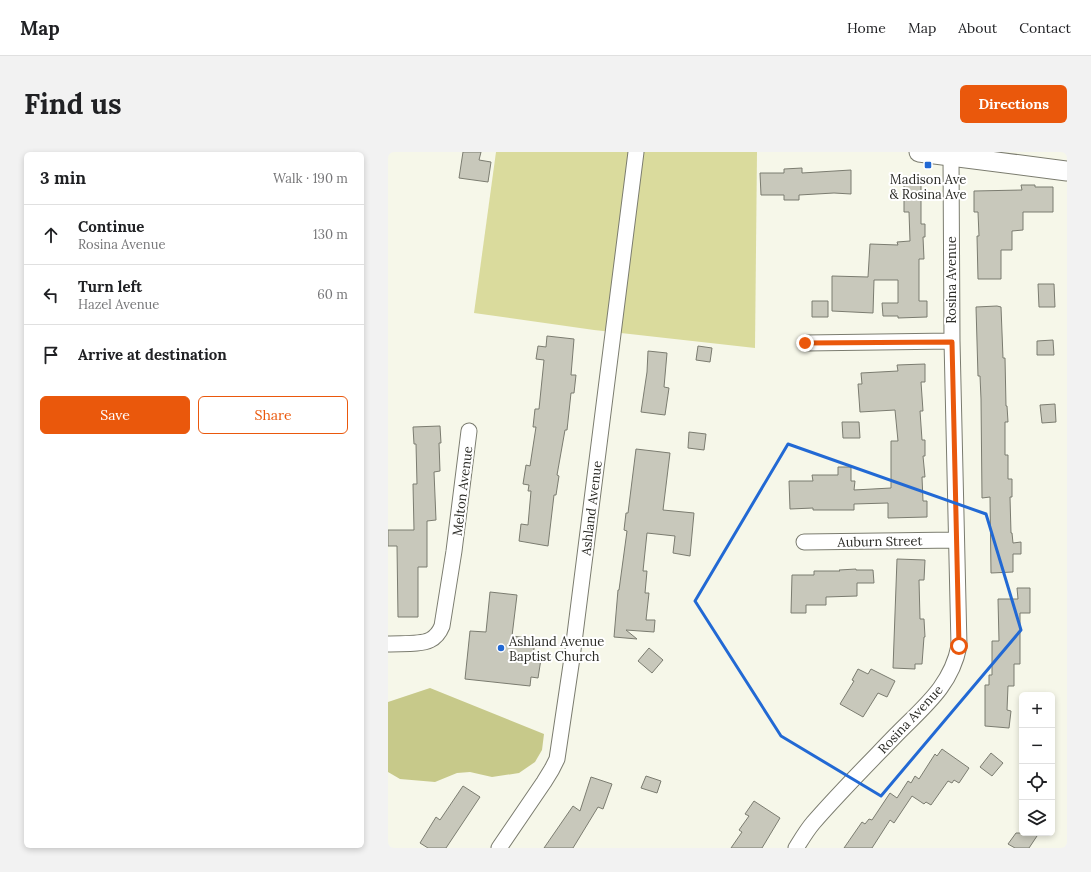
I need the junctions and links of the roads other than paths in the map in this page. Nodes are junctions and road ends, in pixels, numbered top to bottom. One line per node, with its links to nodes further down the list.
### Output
1 (636, 152): 11 (street, Ashland Avenue)
2 (919, 152): 3 (main road)
3 (951, 156): 4 (main road); 5 (street, Rosina Avenue)
4 (1067, 171)
5 (952, 342): 6 (street); 8 (street, Rosina Avenue)
6 (805, 343)
7 (469, 431): 10 (street, Melton Avenue)
8 (956, 540): 9 (street, Auburn Street); 12 (street, Rosina Avenue)
9 (804, 542)
10 (388, 644)
11 (499, 848)
12 (796, 848)

